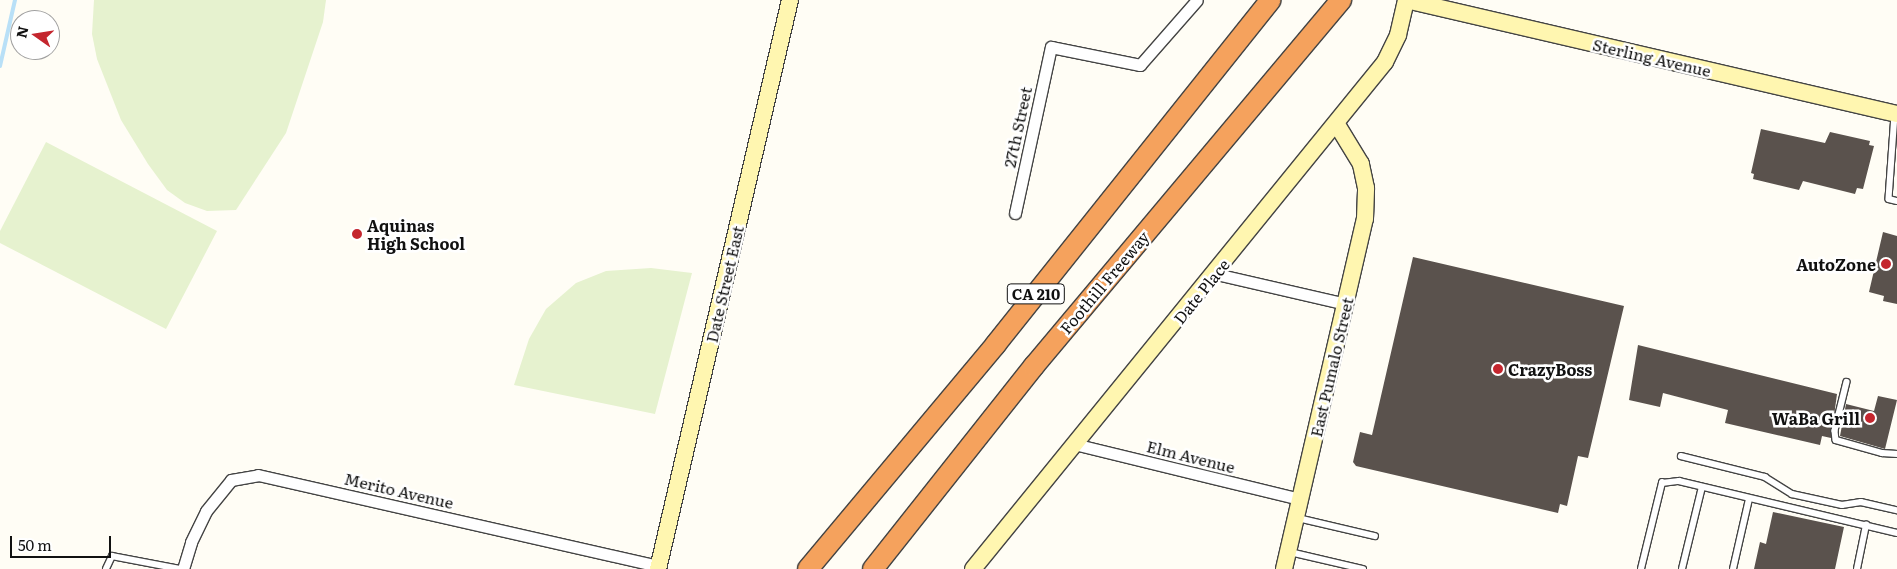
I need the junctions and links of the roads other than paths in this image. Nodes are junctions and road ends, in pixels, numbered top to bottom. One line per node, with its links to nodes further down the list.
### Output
1 (790, 0): 25 (street, Date Street East)
2 (1197, 0): 9 (street, 27th Street)
3 (1341, 0): 29 (highway, Foothill Freeway / CA 210)
4 (1406, 0): 6 (street, Sterling Avenue); 7 (street, Date Place)
5 (1265, 7): 28 (highway, CA 210)
6 (1896, 113): 8 (lane)
7 (1336, 123): 10 (street, Date Place); 11 (street, East Pumalo Street)
8 (1897, 201)
9 (1015, 213)
10 (1216, 274): 11 (street); 13 (street, Date Place)
11 (1346, 304): 17 (street, East Pumalo Street)
12 (1847, 382): 14 (lane)
13 (1074, 444): 17 (street, Elm Avenue); 30 (street, Date Place)
14 (1897, 454)
15 (1681, 456): 19 (lane)
16 (1702, 487): 18 (lane); 33 (lane); 34 (lane)
17 (1300, 499): 20 (street, East Pumalo Street)
18 (1749, 499): 21 (lane); 35 (lane)
19 (1897, 510)
20 (1296, 517): 23 (lane); 24 (street, East Pumalo Street)
21 (1866, 525): 22 (lane); 36 (lane)
22 (1897, 533)
23 (1375, 536)
24 (1288, 551): 31 (street, East Pumalo Street); 32 (lane)
25 (658, 568): 27 (street, Merito Avenue)
26 (106, 569): 27 (lane)
27 (182, 569)
28 (808, 569)
29 (873, 569)
30 (974, 569)
31 (1284, 569)
32 (1363, 569)
33 (1641, 569)
34 (1682, 569)
35 (1733, 569)
36 (1856, 569)

